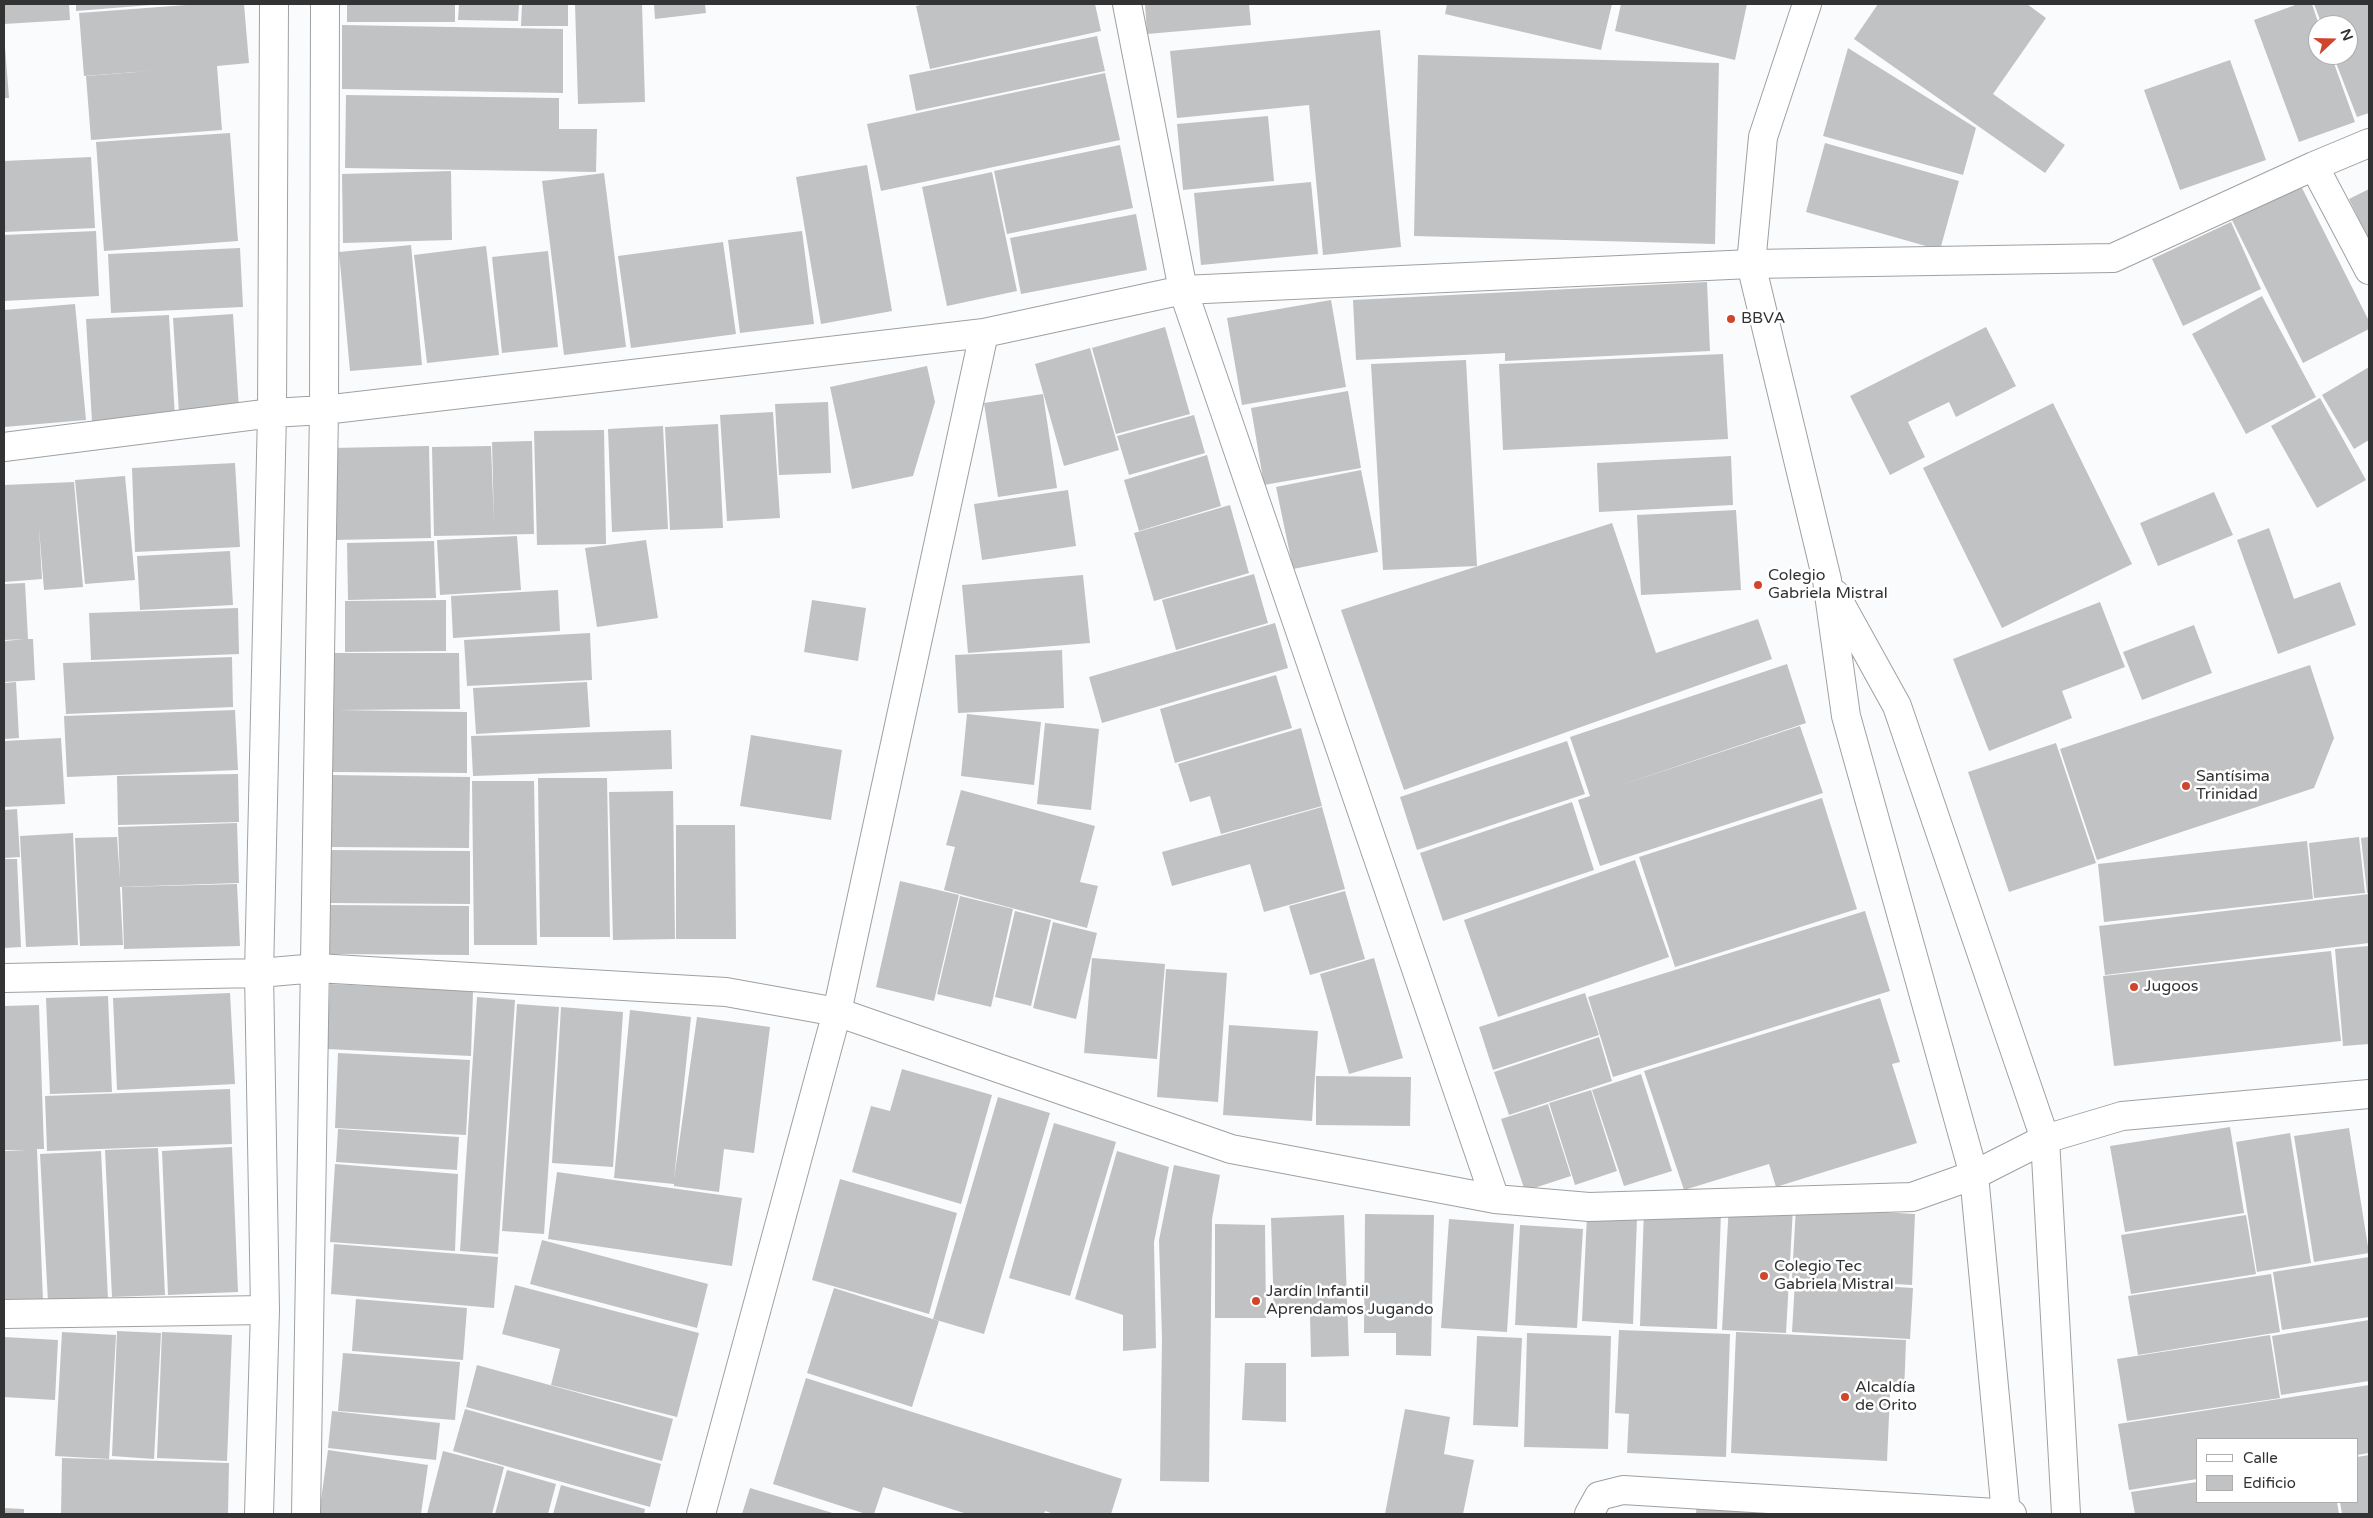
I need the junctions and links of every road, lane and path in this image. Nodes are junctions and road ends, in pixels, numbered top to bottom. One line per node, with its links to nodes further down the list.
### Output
1 (274, 4): 12 (street)
2 (325, 4): 11 (street)
3 (1127, 4): 9 (street)
4 (1807, 4): 7 (street)
5 (2369, 143): 6 (street)
6 (2314, 166): 7 (street); 8 (street)
7 (1751, 264): 9 (street); 14 (street)
8 (2369, 270)
9 (1183, 290): 10 (street); 22 (street)
10 (984, 333): 11 (street); 18 (street)
11 (324, 410): 12 (street); 15 (street)
12 (272, 413): 13 (street); 16 (street)
13 (4, 447)
14 (1827, 580): 20 (street); 21 (street)
15 (317, 968): 16 (street); 18 (street); 26 (street)
16 (259, 973): 17 (street); 23 (street)
17 (4, 978)
18 (837, 1012): 22 (street); 27 (street)
19 (2369, 1094): 20 (street)
20 (2045, 1140): 21 (street); 31 (street)
21 (1974, 1175): 22 (street); 29 (street)
22 (1495, 1200)
23 (265, 1310): 24 (street); 25 (street)
24 (4, 1314)
25 (259, 1514)
26 (306, 1514)
27 (701, 1514)
28 (1589, 1514): 29 (street)
29 (2006, 1514): 30 (street)
30 (2012, 1514)
31 (2066, 1514)

